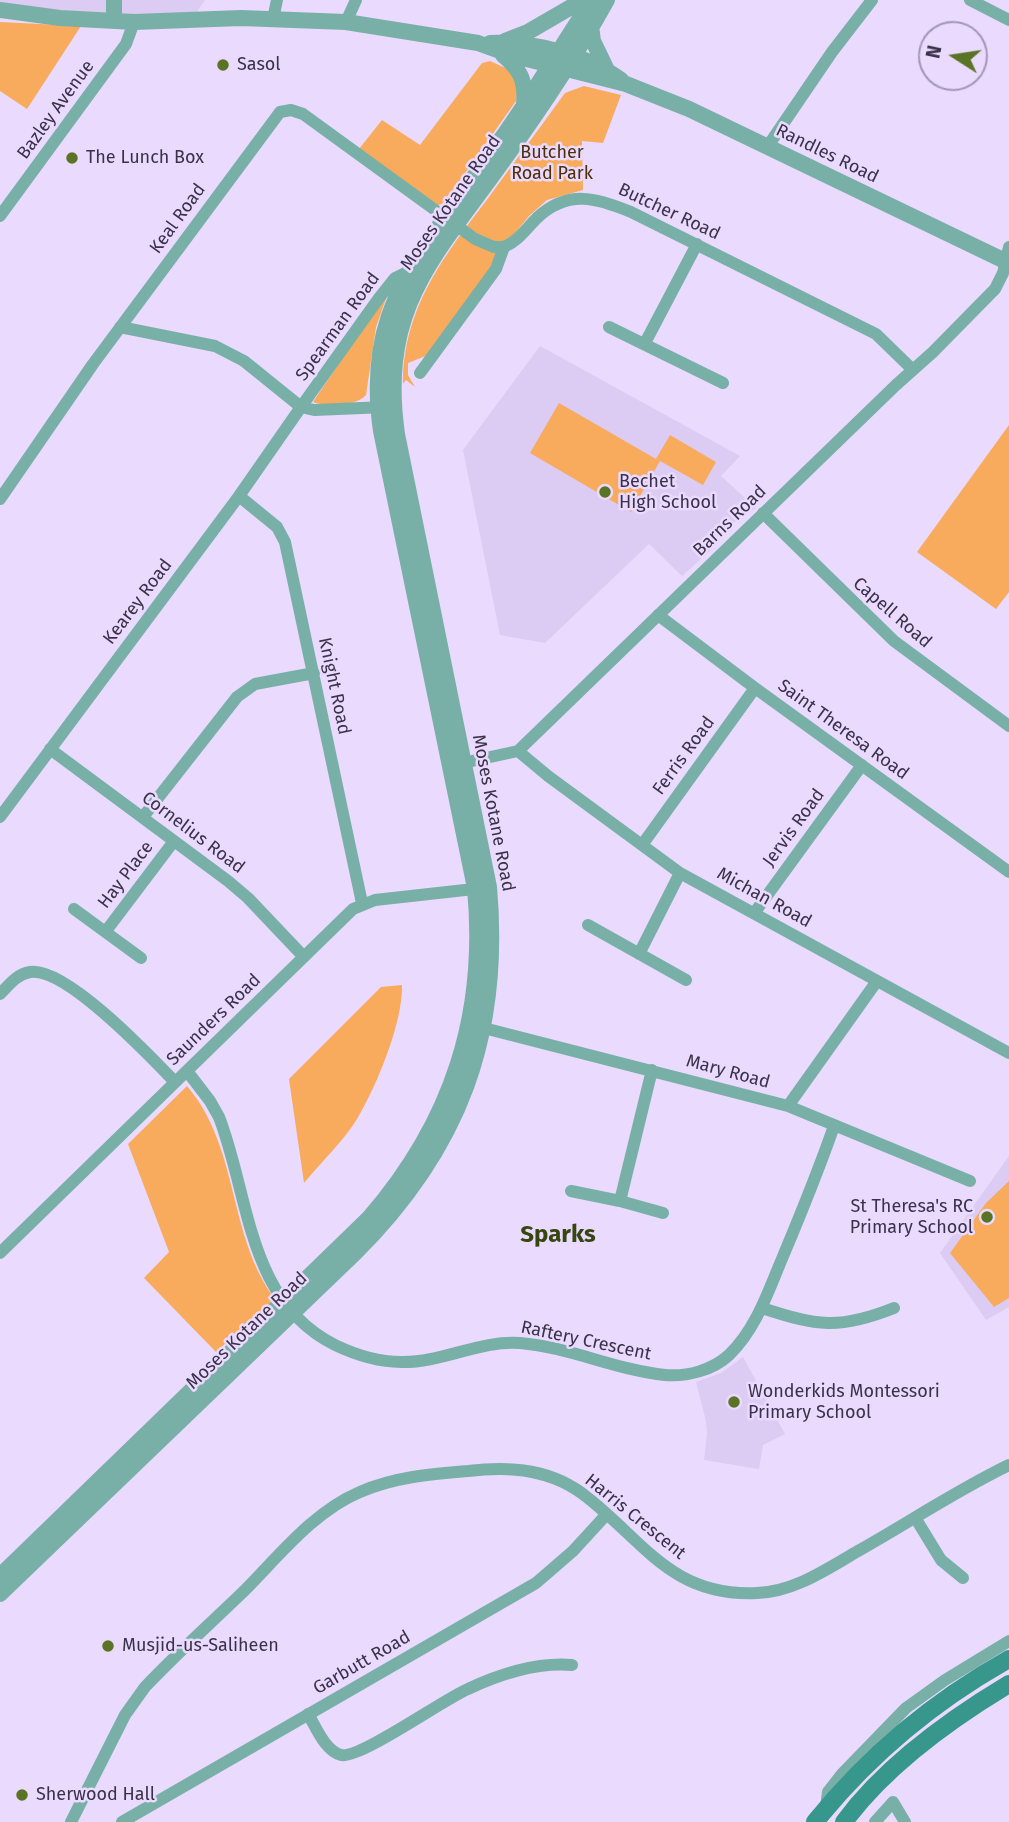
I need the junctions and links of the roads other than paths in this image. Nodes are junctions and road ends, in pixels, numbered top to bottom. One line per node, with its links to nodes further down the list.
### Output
1 (114, 0): 12 (street)
2 (277, 0): 10 (street)
3 (356, 0): 13 (street)
4 (583, 0): 15 (street)
5 (592, 0): 16 (street, Moses Kotane Road)
6 (607, 0): 14 (street, Moses Kotane Road)
7 (872, 0): 20 (street)
8 (970, 0): 11 (street)
9 (0, 10): 12 (street, Randles Road)
10 (273, 19): 12 (street, Randles Road); 13 (street, Randles Road)
11 (1009, 20)
12 (126, 22): 21 (street, Bazley Avenue)
13 (346, 22): 15 (street, Randles Road)
14 (591, 26): 16 (street, Moses Kotane Road); 17 (street)
15 (499, 47): 16 (street, Randles Road); 19 (street)
16 (561, 60): 17 (street, Randles Road); 18 (street, Randles Road); 19 (street, Moses Kotane Road); 22 (street, Moses Kotane Road)
17 (607, 70): 18 (street, Randles Road)
18 (626, 84): 20 (street, Randles Road)
19 (524, 107): 22 (street, Moses Kotane Road)
20 (768, 146): 25 (street, Randles Road)
21 (0, 215)
22 (450, 222): 24 (street, Keal Road); 26 (street, Moses Kotane Road); 27 (street, Keal Road); 34 (street, Moses Kotane Road)
23 (696, 244): 24 (street, Butcher Road); 29 (street); 30 (street, Butcher Road)
24 (504, 247): 31 (street, Butcher Road)
25 (1008, 257): 30 (street, Barns Road)
26 (407, 272): 33 (street, Spearman Road); 34 (street, Moses Kotane Road)
27 (120, 327): 33 (street); 36 (street, Keal Road)
28 (609, 327): 29 (street)
29 (645, 343): 32 (street)
30 (913, 370): 37 (street, Barns Road)
31 (420, 373)
32 (723, 383)
33 (301, 407): 34 (street); 35 (street, Kearey Road)
34 (386, 407): 44 (street, Moses Kotane Road)
35 (239, 496): 39 (street, Knight Road); 42 (street, Kearey Road)
36 (0, 499)
37 (763, 513): 38 (street, Barns Road); 41 (street, Capell Road)
38 (658, 615): 40 (street, Saint Theresa Road); 43 (street, Barns Road)
39 (314, 673): 47 (street); 53 (street, Knight Road)
40 (755, 688): 45 (street, Saint Theresa Road); 49 (street, Ferris Road)
41 (1009, 726)
42 (50, 749): 46 (street, Kearey Road); 47 (street, Cornelius Road)
43 (517, 751): 44 (street); 49 (street, Michan Road)
44 (458, 764): 52 (street, Moses Kotane Road)
45 (862, 765): 50 (street, Saint Theresa Road); 55 (street, Jervis Road)
46 (0, 817)
47 (143, 817): 48 (street, Cornelius Road)
48 (174, 841): 57 (street, Hay Place); 59 (street, Cornelius Road)
49 (642, 845): 51 (street, Michan Road)
50 (1009, 872)
51 (680, 873): 55 (street, Michan Road); 58 (street)
52 (482, 888): 53 (street, Saunders Road); 64 (street, Moses Kotane Road)
53 (362, 903): 59 (street, Saunders Road)
54 (74, 909): 57 (street, Hay Place)
55 (755, 912): 62 (street, Michan Road)
56 (588, 925): 58 (street)
57 (106, 930): 60 (street, Hay Place)
58 (639, 954): 61 (street)
59 (304, 957): 67 (street, Saunders Road)
60 (141, 958)
61 (686, 980)
62 (877, 981): 65 (street, Michan Road); 69 (street)
63 (0, 994): 68 (street)
64 (476, 1026): 66 (street, Mary Road); 76 (street, Moses Kotane Road)
65 (1009, 1053)
66 (652, 1070): 69 (street, Mary Road); 73 (street)
67 (187, 1071): 68 (street, Saunders Road); 76 (street, Raftery Crescent)
68 (175, 1082): 75 (street, Saunders Road)
69 (788, 1107): 70 (street, Mary Road)
70 (834, 1126): 71 (street, Mary Road); 77 (street, Raftery Crescent)
71 (970, 1181)
72 (571, 1191): 73 (street)
73 (620, 1201): 74 (street)
74 (663, 1213)
75 (0, 1253)
76 (289, 1307): 77 (street, Raftery Crescent); 80 (street, Moses Kotane Road)
77 (762, 1308): 78 (street)
78 (894, 1308)
79 (1009, 1465): 82 (street, Harris Crescent)
80 (83, 1506): 83 (street, Moses Kotane Road); 85 (street, Moses Kotane Road)
81 (606, 1515): 82 (street, Harris Crescent); 90 (street, Garbutt Road); 92 (street, Harris Crescent)
82 (916, 1519): 84 (street)
83 (0, 1576)
84 (963, 1578)
85 (0, 1594)
86 (1009, 1641): 91 (street)
87 (1009, 1660): 91 (main road)
88 (572, 1665): 90 (street)
89 (1009, 1684): 95 (main road)
90 (308, 1714): 93 (street, Garbutt Road)
91 (826, 1808): 94 (main road)
92 (72, 1821)
93 (122, 1822)
94 (815, 1822)
95 (844, 1822)
96 (875, 1822): 97 (street)
97 (905, 1822)

